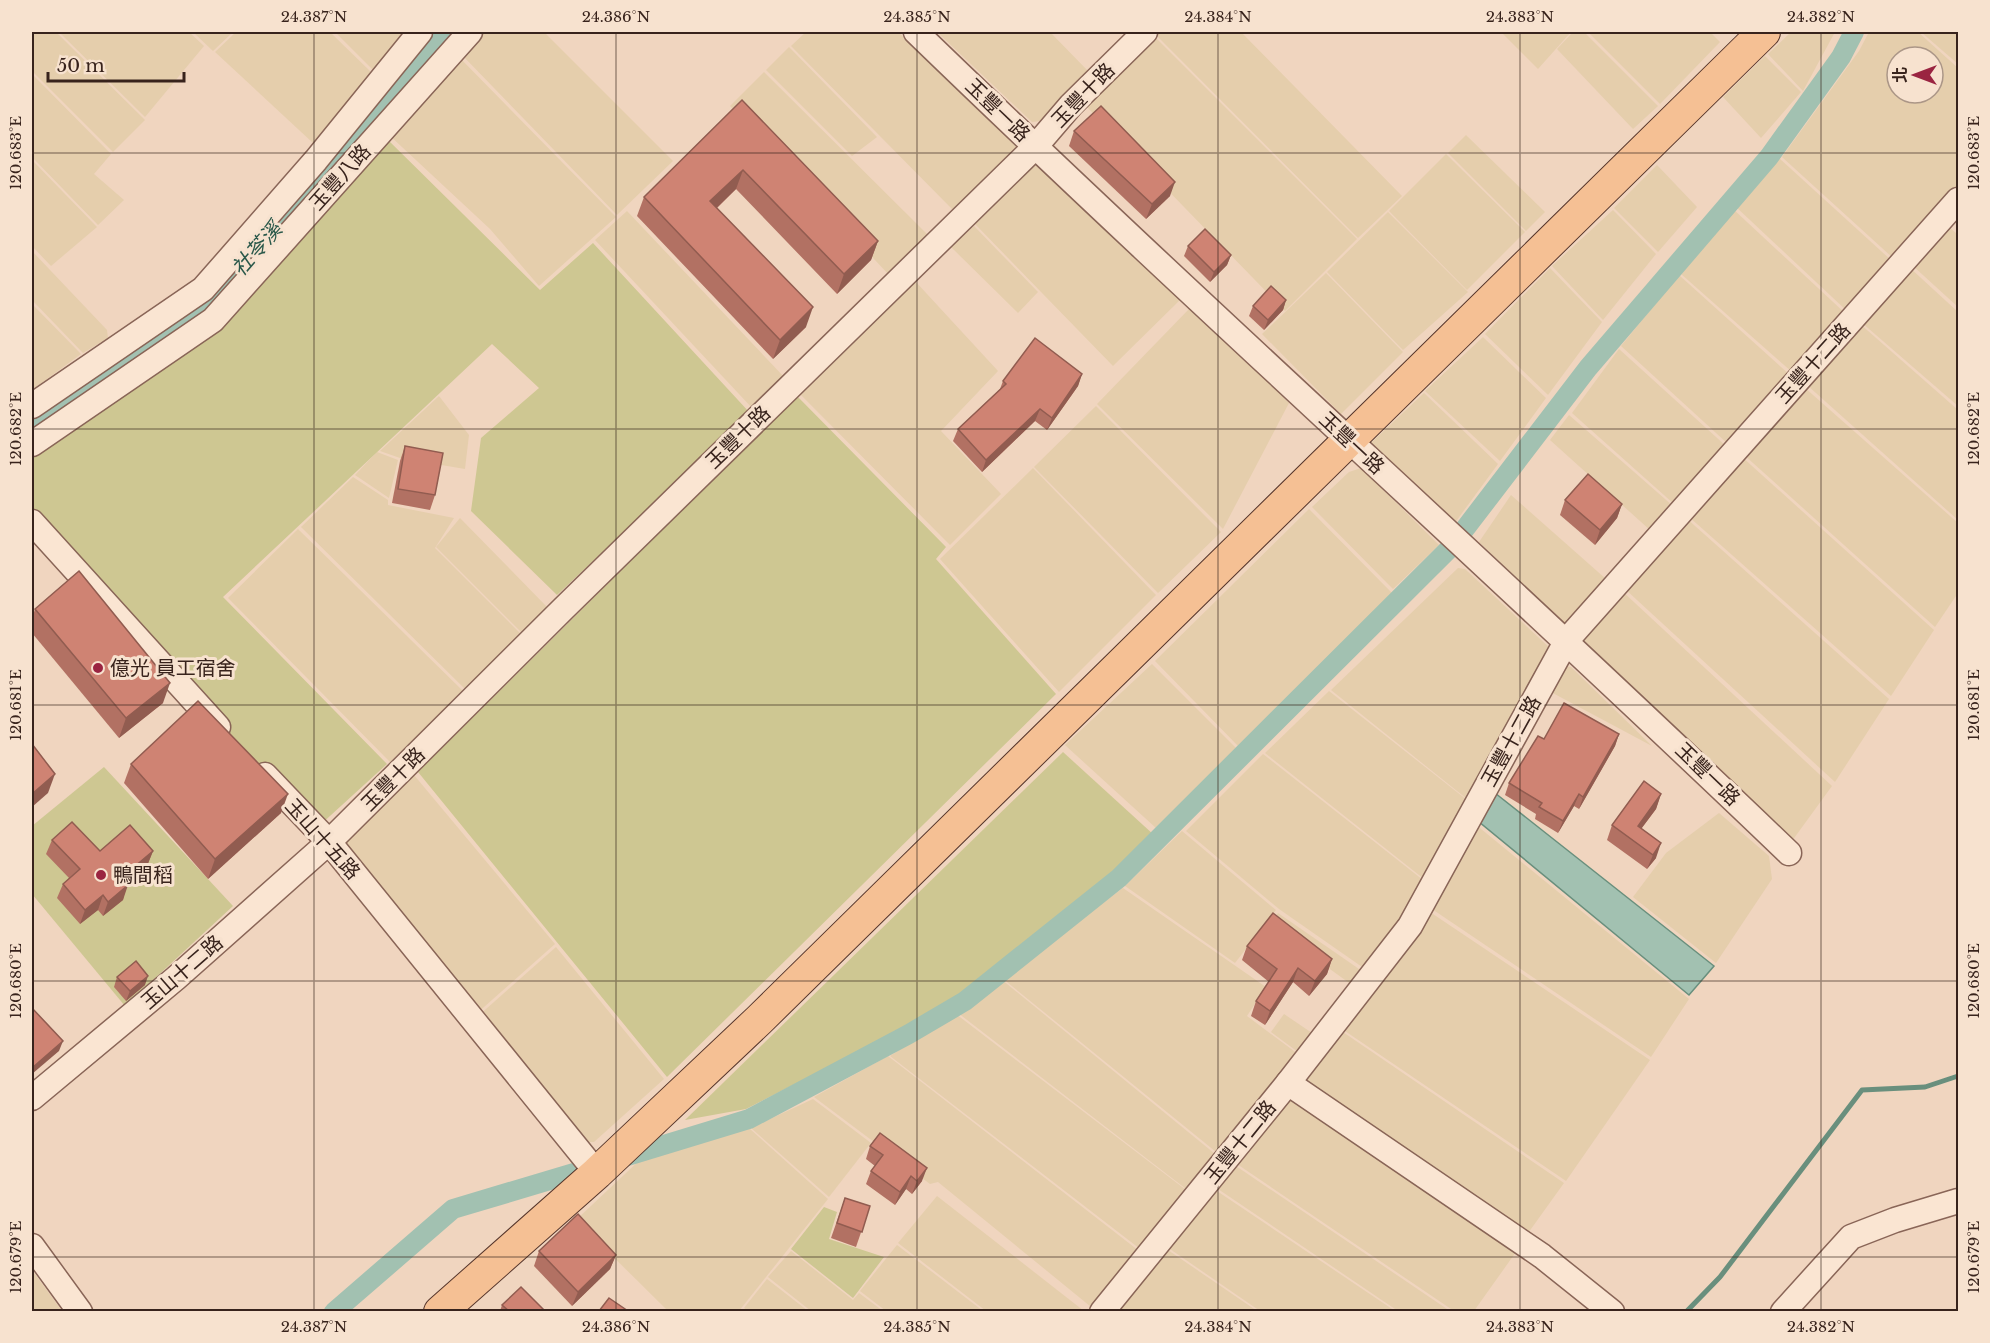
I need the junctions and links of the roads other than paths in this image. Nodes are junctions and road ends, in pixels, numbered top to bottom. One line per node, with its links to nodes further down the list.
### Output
1 (420, 32): 8 (street)
2 (470, 32): 10 (street, 玉豐八路)
3 (916, 32): 6 (street, 玉豐一路)
4 (1145, 32): 6 (street, 玉豐十路)
5 (1764, 32): 9 (main road)
6 (1035, 147): 9 (street, 玉豐一路); 13 (street, 玉豐十路)
7 (1959, 200): 12 (street, 玉豐十二路)
8 (32, 406)
9 (1348, 441): 12 (street, 玉豐一路); 17 (main road)
10 (32, 444)
11 (32, 522): 13 (street, 玉山十五路)
12 (1567, 640): 14 (street, 玉豐一路); 15 (street, 玉豐十二路)
13 (329, 842): 16 (street, 玉山十二路); 17 (street, 玉山十五路)
14 (1789, 853)
15 (1288, 1083): 22 (street, 玉豐十二路); 23 (street)
16 (32, 1098)
17 (597, 1173): 21 (main road)
18 (1959, 1201): 24 (street)
19 (32, 1246): 20 (street)
20 (80, 1311)
21 (440, 1311)
22 (1102, 1311)
23 (1612, 1311)
24 (1783, 1311)

